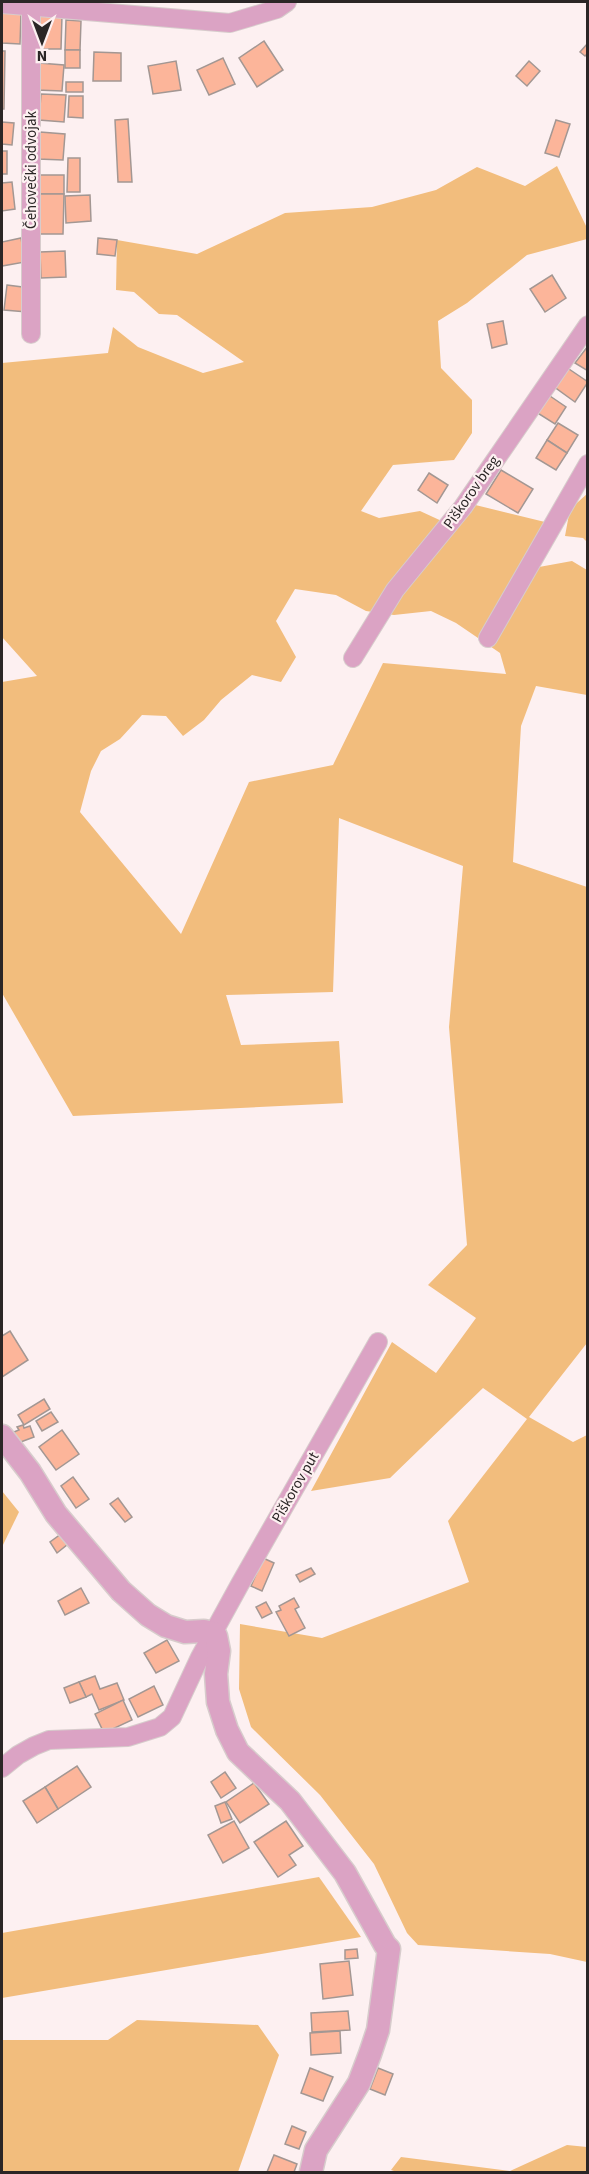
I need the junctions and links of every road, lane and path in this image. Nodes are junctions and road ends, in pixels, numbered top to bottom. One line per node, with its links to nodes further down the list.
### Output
1 (288, 2): 3 (street)
2 (2, 4): 3 (street)
3 (32, 7): 5 (street, Čehovečki odvojak)
4 (588, 325): 8 (street, Piškorov breg)
5 (32, 334)
6 (588, 464): 7 (street)
7 (488, 638)
8 (353, 658)
9 (378, 1342): 11 (street, Piškorov put)
10 (2, 1436): 11 (street)
11 (213, 1633): 12 (street, Piškorov put); 13 (street)
12 (2, 1768)
13 (310, 2172)

